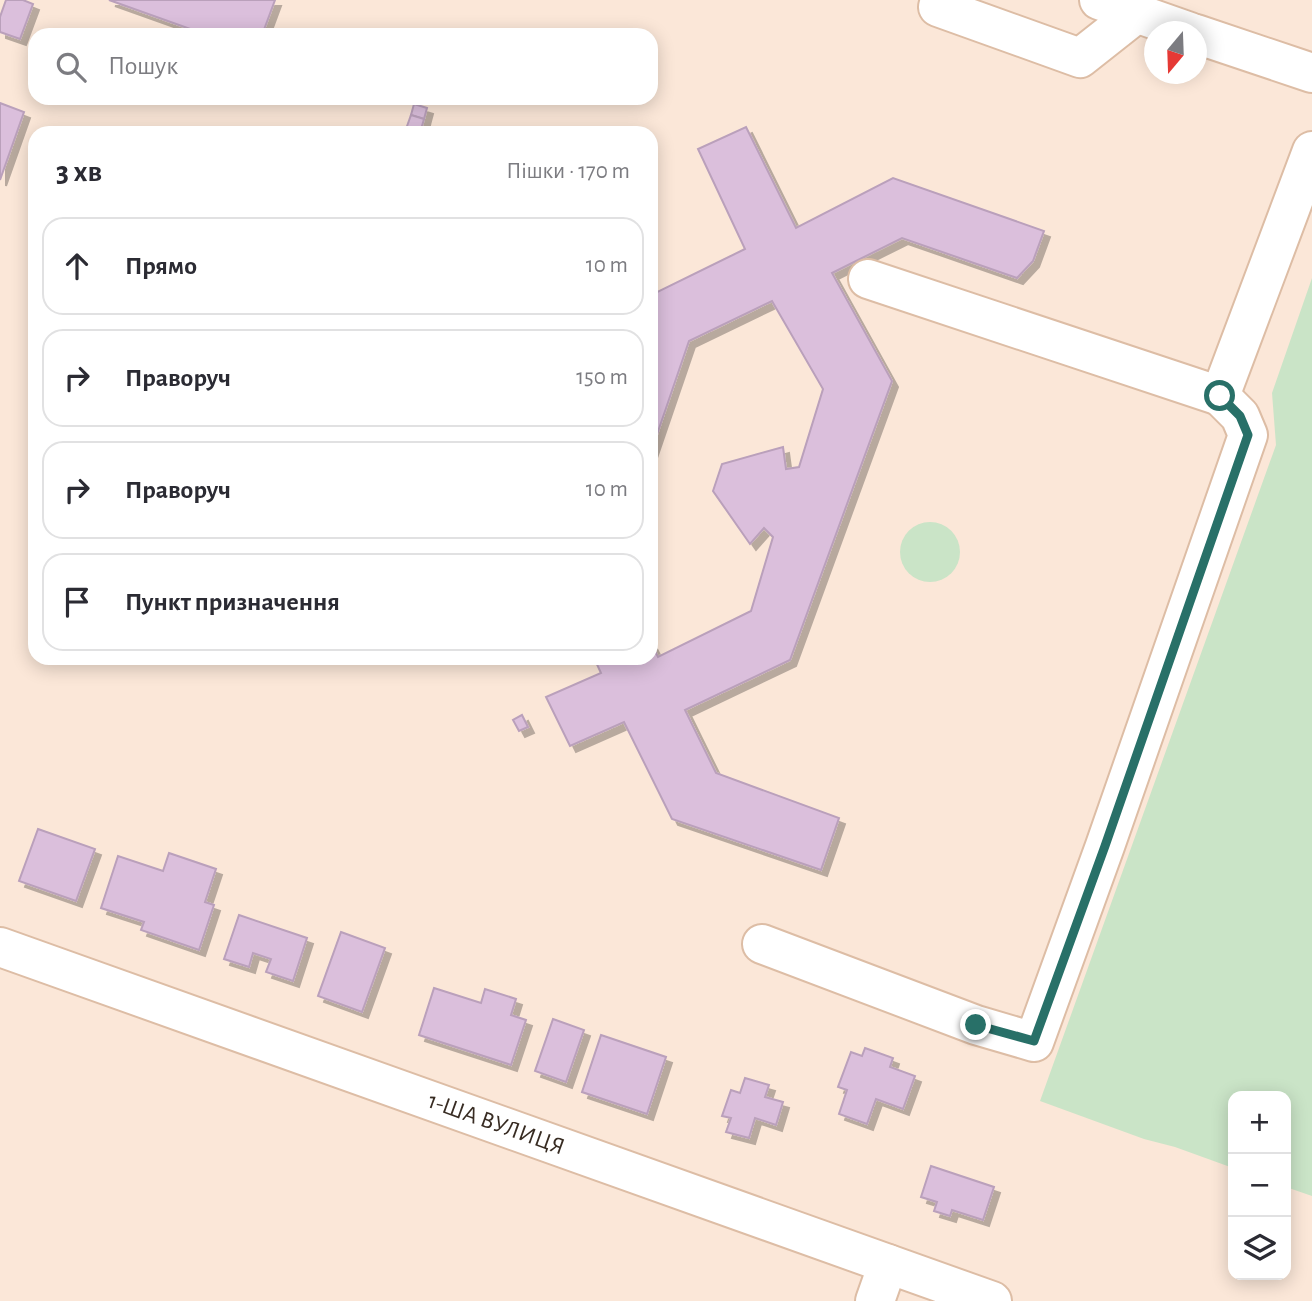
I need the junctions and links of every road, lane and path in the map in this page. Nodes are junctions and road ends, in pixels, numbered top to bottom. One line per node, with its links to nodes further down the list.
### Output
1 (940, 0): 3 (street)
2 (1099, 0): 3 (street)
3 (1137, 13): 4 (street)
4 (1159, 21)
5 (1207, 38): 6 (street)
6 (1312, 73)
7 (1312, 151): 9 (street)
8 (868, 279): 9 (street)
9 (1220, 396): 10 (street)
10 (762, 944)
11 (0, 947): 12 (street, 1-ША ВУЛИЦЯ)
12 (888, 1264): 13 (street); 14 (street, 1-ША ВУЛИЦЯ)
13 (875, 1301)
14 (992, 1301)

